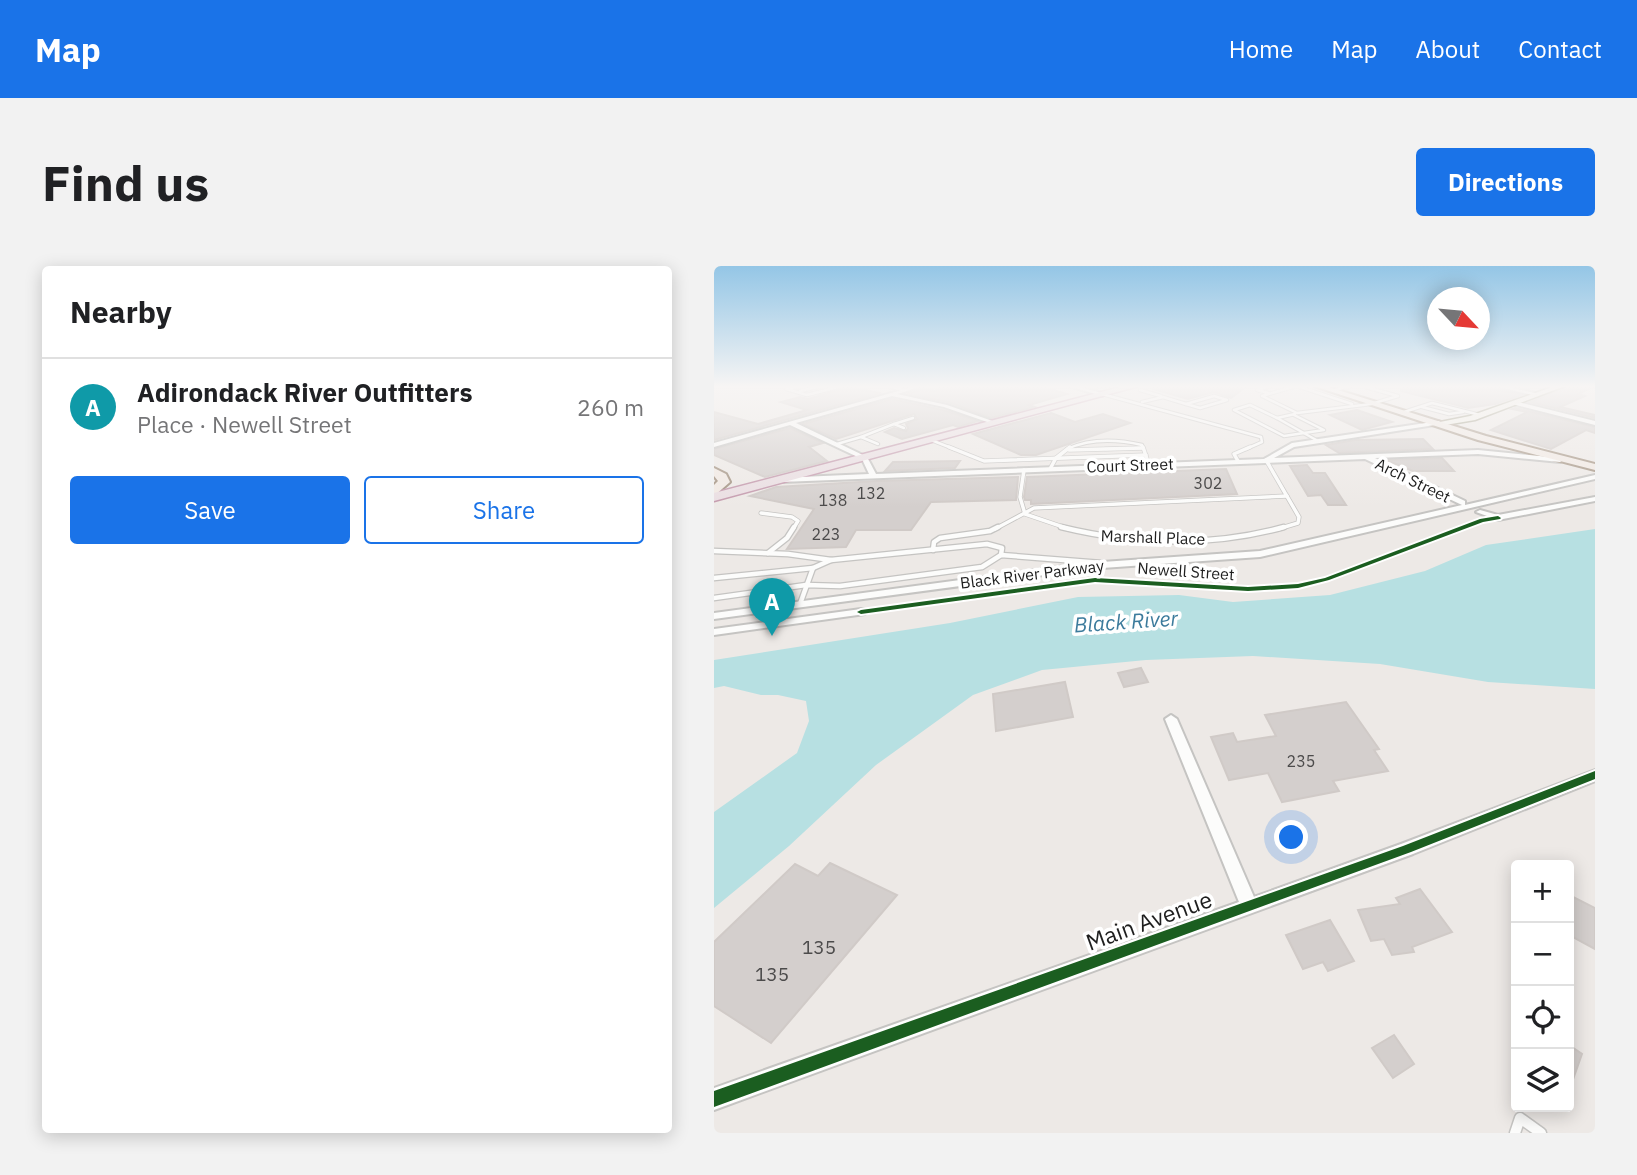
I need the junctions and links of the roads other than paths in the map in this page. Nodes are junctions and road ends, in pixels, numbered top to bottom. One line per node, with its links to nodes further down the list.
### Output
1 (779, 426): 20 (street)
2 (798, 426): 18 (street)
3 (888, 426): 14 (lane)
4 (900, 426): 12 (lane)
5 (982, 426): 15 (highway)
6 (1223, 426): 29 (lane)
7 (1266, 426): 13 (lane)
8 (1292, 426): 13 (lane)
9 (1318, 426): 13 (lane)
10 (1375, 426): 16 (street)
11 (1468, 426): 17 (main road)
12 (904, 428)
13 (1306, 434): 16 (lane)
14 (861, 437): 18 (lane); 19 (lane)
15 (931, 440): 26 (highway); 27 (lane)
16 (1318, 440): 28 (street)
17 (1496, 442): 23 (street, Court Street); 30 (main road)
18 (837, 444): 26 (street)
19 (878, 444)
20 (714, 446)
21 (1144, 447): 22 (lane); 22 (lane); 24 (lane)
22 (1062, 451): 27 (lane)
23 (1478, 452): 25 (street, Court Street); 30 (street, Court Street)
24 (1146, 455): 27 (lane); 31 (lane)
25 (1365, 456): 28 (street, Court Street); 42 (street, Arch Street)
26 (865, 458): 36 (street); 38 (highway)
27 (1054, 459): 33 (lane)
28 (1266, 460): 29 (street, Court Street); 40 (lane, Marshall Place)
29 (1238, 461): 31 (street, Court Street)
30 (1571, 461): 32 (main road)
31 (1149, 464): 33 (street, Court Street)
32 (1591, 466)
33 (1050, 469): 34 (street, Court Street)
34 (1024, 470): 36 (street, Court Street); 45 (lane)
35 (714, 471): 39 (main road)
36 (873, 476): 38 (street, Court Street)
37 (1595, 477): 51 (street, Black River Parkway)
38 (781, 480): 39 (highway)
39 (716, 491)
40 (1287, 496): 45 (lane); 45 (lane, Marshall Place)
41 (1595, 499): 43 (street)
42 (1462, 503)
43 (1479, 512)
44 (761, 513): 48 (lane)
45 (1023, 513): 46 (lane)
46 (933, 550): 49 (lane); 50 (lane)
47 (714, 551): 48 (lane)
48 (768, 553): 50 (lane)
49 (1001, 555): 51 (lane); 54 (lane)
50 (831, 559): 52 (lane)
51 (1125, 564): 56 (street, Black River Parkway)
52 (813, 568): 53 (lane); 54 (lane)
53 (714, 578)
54 (806, 586): 55 (lane); 56 (lane)
55 (714, 598)
56 (800, 604): 58 (street, Black River Parkway)
57 (862, 612): 59 (street)
58 (714, 616)
59 (714, 632)
60 (1171, 719): 62 (street)
61 (1595, 775): 62 (street, Main Avenue)
62 (1249, 905): 63 (street, Main Avenue)
63 (714, 1099)
64 (1515, 1133): 65 (lane)
65 (1541, 1133)

